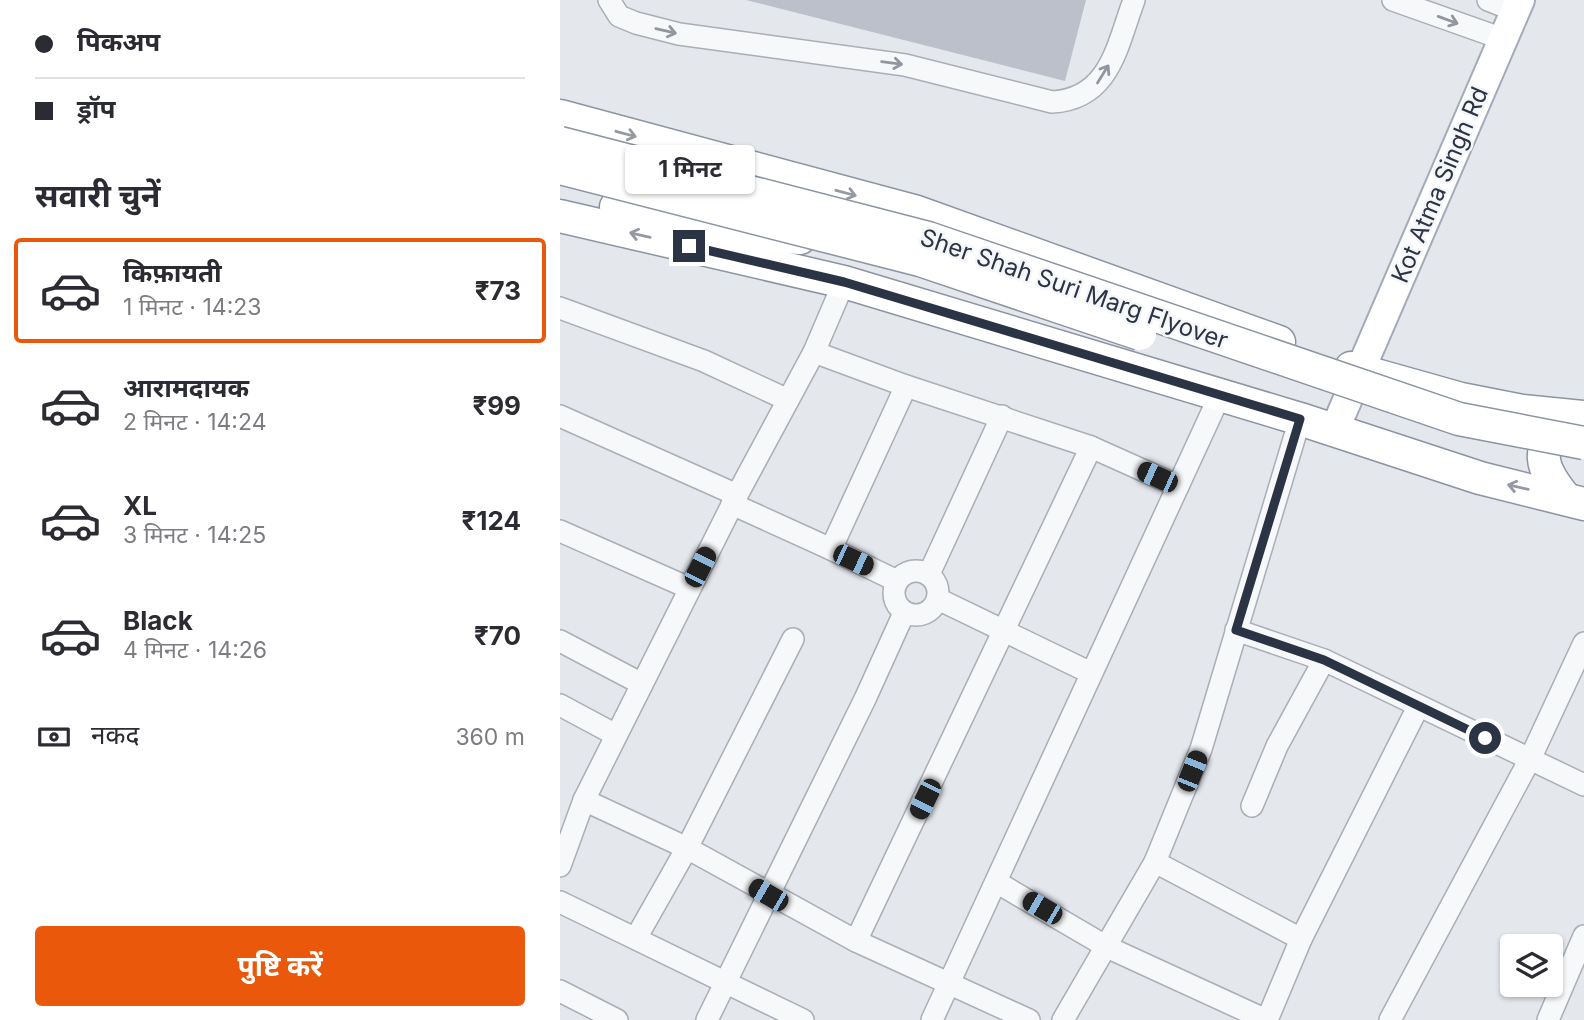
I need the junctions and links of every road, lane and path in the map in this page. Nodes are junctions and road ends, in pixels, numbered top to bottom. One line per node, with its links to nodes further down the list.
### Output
1 (609, 0): 2 (street, one-way to 2)
2 (1134, 0)
3 (1393, 0): 6 (street, one-way to 6)
4 (1488, 0): 5 (street)
5 (1518, 5): 6 (main road, Kot Atma Singh Rd)
6 (1503, 40): 16 (main road, Kot Atma Singh Rd)
7 (560, 116): 16 (highway, one-way to 16)
8 (560, 143): 23 (highway, Sher Shah Suri Marg Flyover, bridge)
9 (560, 167): 12 (highway, Sher Shah Suri Marg Flyover, bridge)
10 (560, 196): 12 (highway, bridge)
11 (560, 216): 13 (highway, one-way to 11)
12 (846, 241): 26 (highway, Sher Shah Suri Marg Flyover, bridge)
13 (844, 282): 15 (street); 18 (highway)
14 (560, 308): 19 (street)
15 (814, 352): 17 (street); 19 (street)
16 (1360, 371): 23 (highway); 24 (main road, Kot Atma Singh Rd)
17 (906, 386): 21 (street); 31 (street)
18 (1220, 395): 22 (highway); 27 (street)
19 (788, 400): 28 (street)
20 (560, 416): 28 (street)
21 (1002, 416): 25 (street); 32 (street)
22 (1300, 419): 24 (highway); 37 (street)
23 (1580, 426): 29 (highway)
24 (1334, 431): 29 (highway, one-way to 24)
25 (1091, 447): 27 (street); 38 (street)
26 (1584, 463)
27 (1178, 486): 43 (street)
28 (734, 499): 31 (street); 34 (street)
29 (1575, 501)
30 (560, 531): 34 (street)
31 (831, 549): 33 (street)
32 (929, 574): 33 (street); 35 (street)
33 (897, 581): 36 (street)
34 (689, 589): 44 (street)
35 (938, 599): 36 (street); 38 (street)
36 (904, 612): 56 (street)
37 (1236, 630): 42 (street); 53 (street)
38 (1005, 634): 43 (street); 61 (street)
39 (793, 639): 52 (street)
40 (560, 641): 44 (street)
41 (1584, 643): 48 (street)
42 (1324, 660): 46 (street); 51 (street)
43 (1091, 673): 55 (street)
44 (642, 684): 47 (street)
45 (560, 705): 47 (street)
46 (1418, 707): 48 (street); 60 (street)
47 (616, 735): 50 (street)
48 (1530, 759): 49 (street); 73 (street)
49 (1584, 785)
50 (584, 800): 52 (street); 54 (street)
51 (1252, 806)
52 (687, 848): 56 (street); 59 (street)
53 (1155, 862): 60 (street); 62 (street)
54 (560, 866)
55 (998, 883): 62 (street); 64 (street)
56 (768, 895): 61 (street); 63 (street)
57 (560, 902): 59 (street)
58 (1584, 936): 74 (street)
59 (636, 938): 63 (street)
60 (1301, 939): 72 (street)
61 (856, 941): 64 (street)
62 (1107, 947): 71 (street); 72 (street)
63 (726, 984): 67 (street); 68 (street)
64 (948, 986): 69 (street); 70 (street)
65 (560, 990): 66 (street)
66 (617, 1020)
67 (707, 1020)
68 (803, 1020)
69 (932, 1020)
70 (1029, 1020)
71 (1063, 1020)
72 (1266, 1020)
73 (1390, 1020)
74 (1548, 1020)

